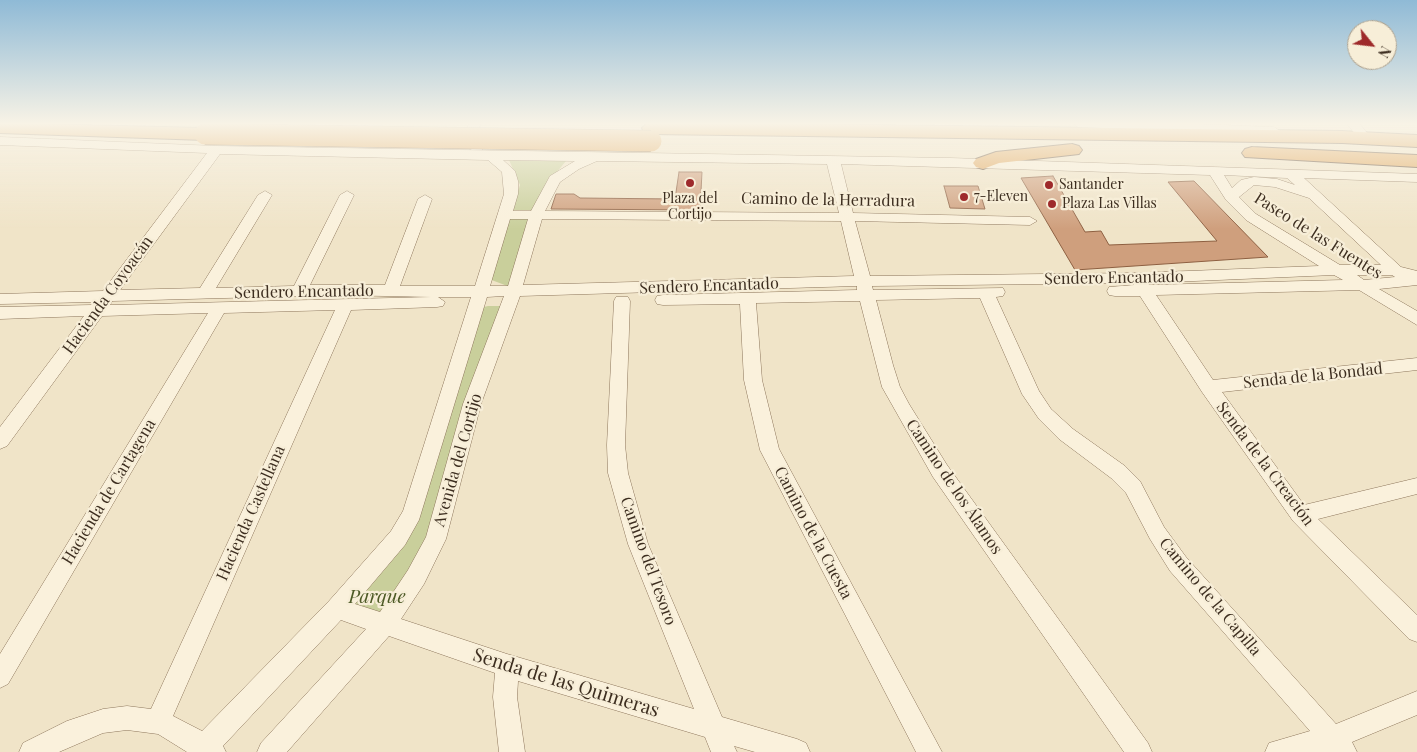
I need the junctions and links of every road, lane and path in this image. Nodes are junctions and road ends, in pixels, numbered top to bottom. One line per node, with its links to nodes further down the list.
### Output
1 (210, 158): 38 (street, Hacienda Coyoacán)
2 (493, 158): 19 (street, Avenida del Cortijo)
3 (598, 158): 20 (street, Avenida del Cortijo)
4 (724, 158): 8 (street)
5 (996, 158): 10 (highway)
6 (1305, 158): 12 (highway)
7 (1368, 158): 9 (highway)
8 (833, 160): 10 (street); 21 (street, Camino de los Álamos)
9 (1417, 160)
10 (983, 163): 11 (street)
11 (1214, 170): 12 (street); 16 (street, Paseo de las Fuentes)
12 (1289, 172): 13 (street); 18 (street, Paseo de las Fuentes)
13 (1417, 178)
14 (347, 194): 30 (street)
15 (265, 195): 31 (street)
16 (1231, 197): 18 (street); 23 (street, Paseo de las Fuentes)
17 (425, 199): 29 (street)
18 (1326, 205): 24 (street, Paseo de las Fuentes)
19 (506, 215): 20 (street, Camino de la Herradura); 34 (street, Avenida del Cortijo)
20 (536, 216): 21 (street, Camino de la Herradura); 33 (street, Avenida del Cortijo)
21 (847, 217): 22 (street, Camino de la Herradura); 28 (street, Camino de los Álamos)
22 (1030, 221)
23 (1339, 270): 24 (street, Sendero Encantado); 26 (street, Sendero Encantado); 27 (street, Paseo de las Fuentes)
24 (1396, 270): 25 (street, Sendero Encantado)
25 (1415, 282): 27 (street, Sendero Encantado)
26 (1141, 284): 27 (street, Sendero Encantado); 28 (street, Sendero Encantado); 32 (street, Sendero Encantado); 44 (street, Senda de la Creación)
27 (1362, 285): 42 (street, Paseo de las Fuentes)
28 (866, 288): 32 (street, Sendero Encantado); 33 (street, Sendero Encantado); 35 (street, Sendero Encantado); 64 (street, Camino de los Álamos)
29 (391, 290): 30 (street, Sendero Encantado); 34 (street, Sendero Encantado)
30 (299, 292): 31 (street, Sendero Encantado)
31 (205, 293): 38 (street, Sendero Encantado)
32 (986, 293): 56 (street, Camino de la Capilla)
33 (512, 295): 34 (street, Sendero Encantado); 37 (street, Sendero Encantado); 49 (street, Avenida del Cortijo)
34 (479, 296): 39 (street, Sendero Encantado); 48 (street, Avenida del Cortijo)
35 (748, 298): 37 (street, Sendero Encantado); 63 (street, Camino de la Cuesta)
36 (0, 299): 38 (street, Sendero Encantado)
37 (622, 301): 55 (street, Camino del Tesoro)
38 (102, 303): 40 (street, Sendero Encantado); 41 (street, Sendero Encantado); 45 (street, Hacienda Coyoacán)
39 (345, 304): 40 (street, Sendero Encantado); 54 (street, Hacienda Castellana)
40 (218, 308): 52 (street, Hacienda de Cartagena)
41 (0, 312)
42 (1417, 319)
43 (1417, 364): 44 (street, Senda de la Bondad)
44 (1208, 387): 47 (street, Senda de la Creación)
45 (0, 441)
46 (1417, 486): 47 (street)
47 (1300, 515): 50 (street, Senda de la Creación)
48 (337, 608): 49 (street, Senda de las Quimeras); 57 (street, Avenida del Cortijo)
49 (384, 625): 51 (street, Senda de las Quimeras); 59 (street, Avenida del Cortijo)
50 (1417, 631)
51 (507, 666): 55 (street, Senda de las Quimeras); 60 (street)
52 (0, 676)
53 (1417, 703): 56 (street)
54 (158, 722): 57 (street); 58 (street)
55 (714, 729): 61 (street, Camino del Tesoro); 62 (street, Senda de las Quimeras)
56 (1338, 745): 65 (street)
57 (206, 750)
58 (32, 752)
59 (270, 752)
60 (512, 752)
61 (724, 752)
62 (797, 752)
63 (929, 752)
64 (1139, 752)
65 (1278, 752)

